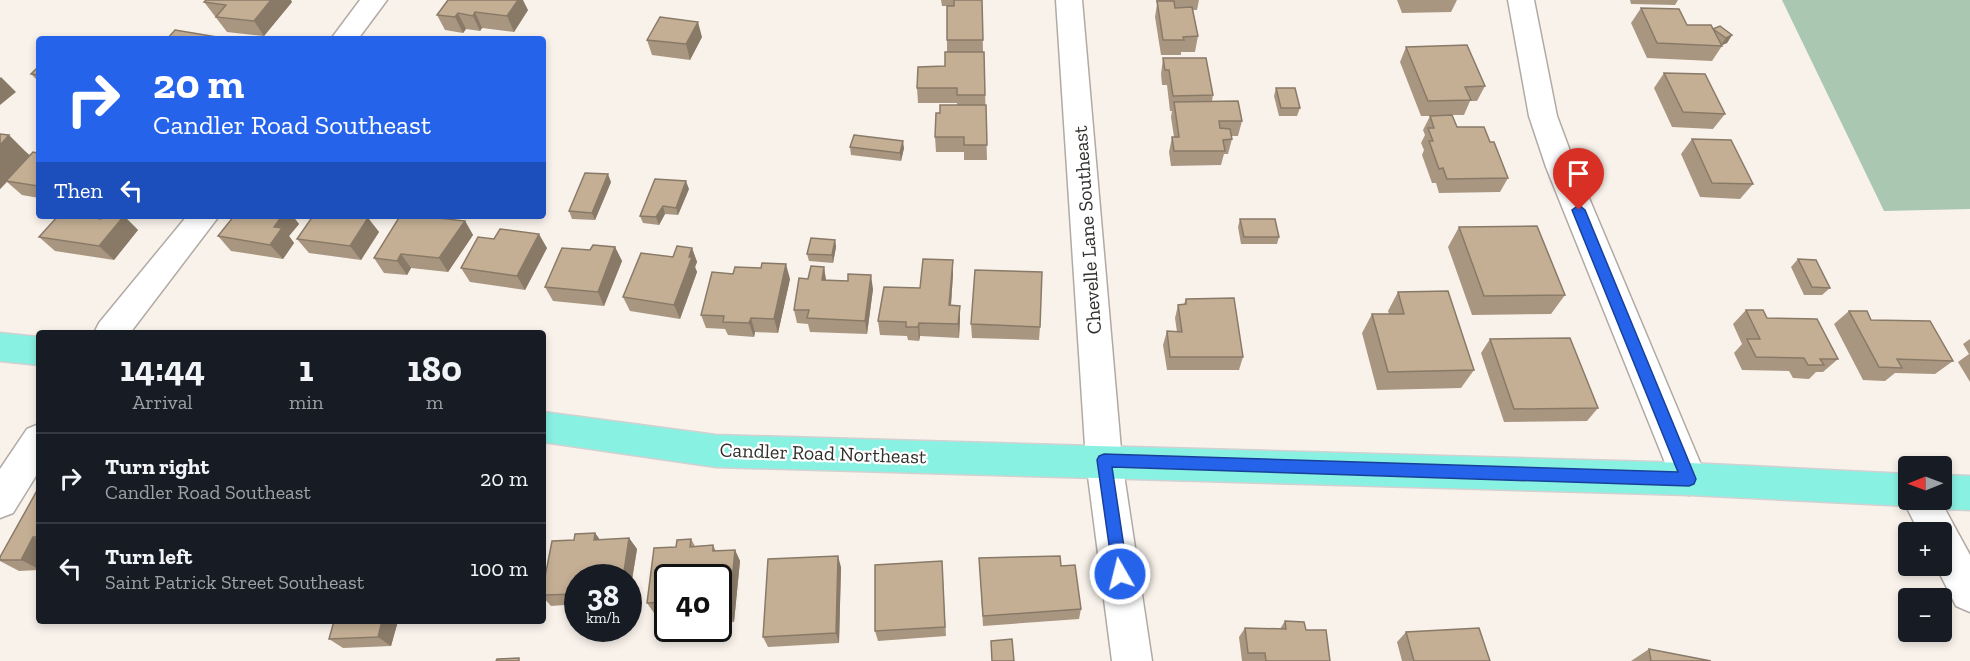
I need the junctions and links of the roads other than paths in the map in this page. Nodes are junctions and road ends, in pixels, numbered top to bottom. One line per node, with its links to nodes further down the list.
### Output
1 (374, 0): 4 (street)
2 (1069, 0): 11 (street, Chevelle Lane Southeast)
3 (1521, 0): 12 (street)
4 (346, 36)
5 (202, 219): 6 (street)
6 (113, 330)
7 (0, 347): 8 (main road)
8 (36, 351)
9 (546, 427): 11 (main road, Candler Road Northeast)
10 (36, 445): 16 (street)
11 (1104, 460): 12 (main road, Candler Road Northeast); 19 (street, Chevelle Lane Southeast)
12 (1689, 479): 13 (main road, Candler Road Northeast)
13 (1898, 489)
14 (1952, 492): 15 (main road)
15 (1970, 493)
16 (0, 501)
17 (1952, 559): 18 (street)
18 (1970, 593)
19 (1132, 661)

